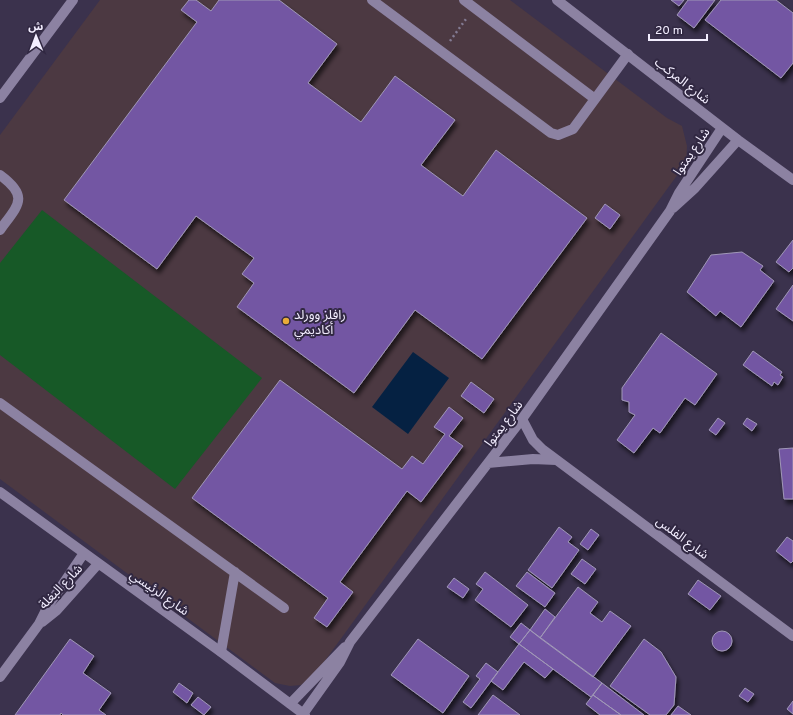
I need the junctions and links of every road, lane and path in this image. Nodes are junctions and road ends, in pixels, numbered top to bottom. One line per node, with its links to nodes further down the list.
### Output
1 (73, 0): 8 (street)
2 (372, 0): 6 (street)
3 (464, 0): 5 (street)
4 (557, 0): 7 (street, شارع المركب)
5 (475, 8): 6 (path); 9 (street)
6 (441, 52): 9 (street)
7 (628, 54): 9 (street); 10 (street, شارع المركب)
8 (0, 98)
9 (595, 99)
10 (722, 128): 11 (street, شارع المركب); 14 (street, شارع يمتوا)
11 (738, 140): 13 (street, شارع المركب); 14 (street, شارع يمتوا)
12 (0, 175): 15 (street)
13 (793, 180)
14 (670, 211): 17 (street, شارع يمتوا)
15 (0, 230)
16 (0, 403): 23 (street)
17 (522, 418): 18 (street, شارع الفلس); 19 (street, شارع يمتوا)
18 (556, 460): 19 (street); 26 (street, شارع الفلس)
19 (488, 463): 27 (street, شارع يمتوا)
20 (0, 492): 21 (street, شارع الرئيسي)
21 (84, 553): 22 (street, شارع الرئيسي); 25 (street, شارع البغلة)
22 (98, 564): 25 (street, شارع البغلة); 28 (street, شارع الرئيسي)
23 (235, 572): 24 (street); 28 (street)
24 (284, 608)
25 (39, 624): 29 (street, شارع البغلة)
26 (793, 636)
27 (349, 644): 30 (street, شارع يمتوا); 31 (street, شارع يمتوا)
28 (221, 652): 30 (street, شارع الرئيسي)
29 (0, 677)
30 (290, 704): 31 (street, شارع الرئيسي)
31 (304, 714)

